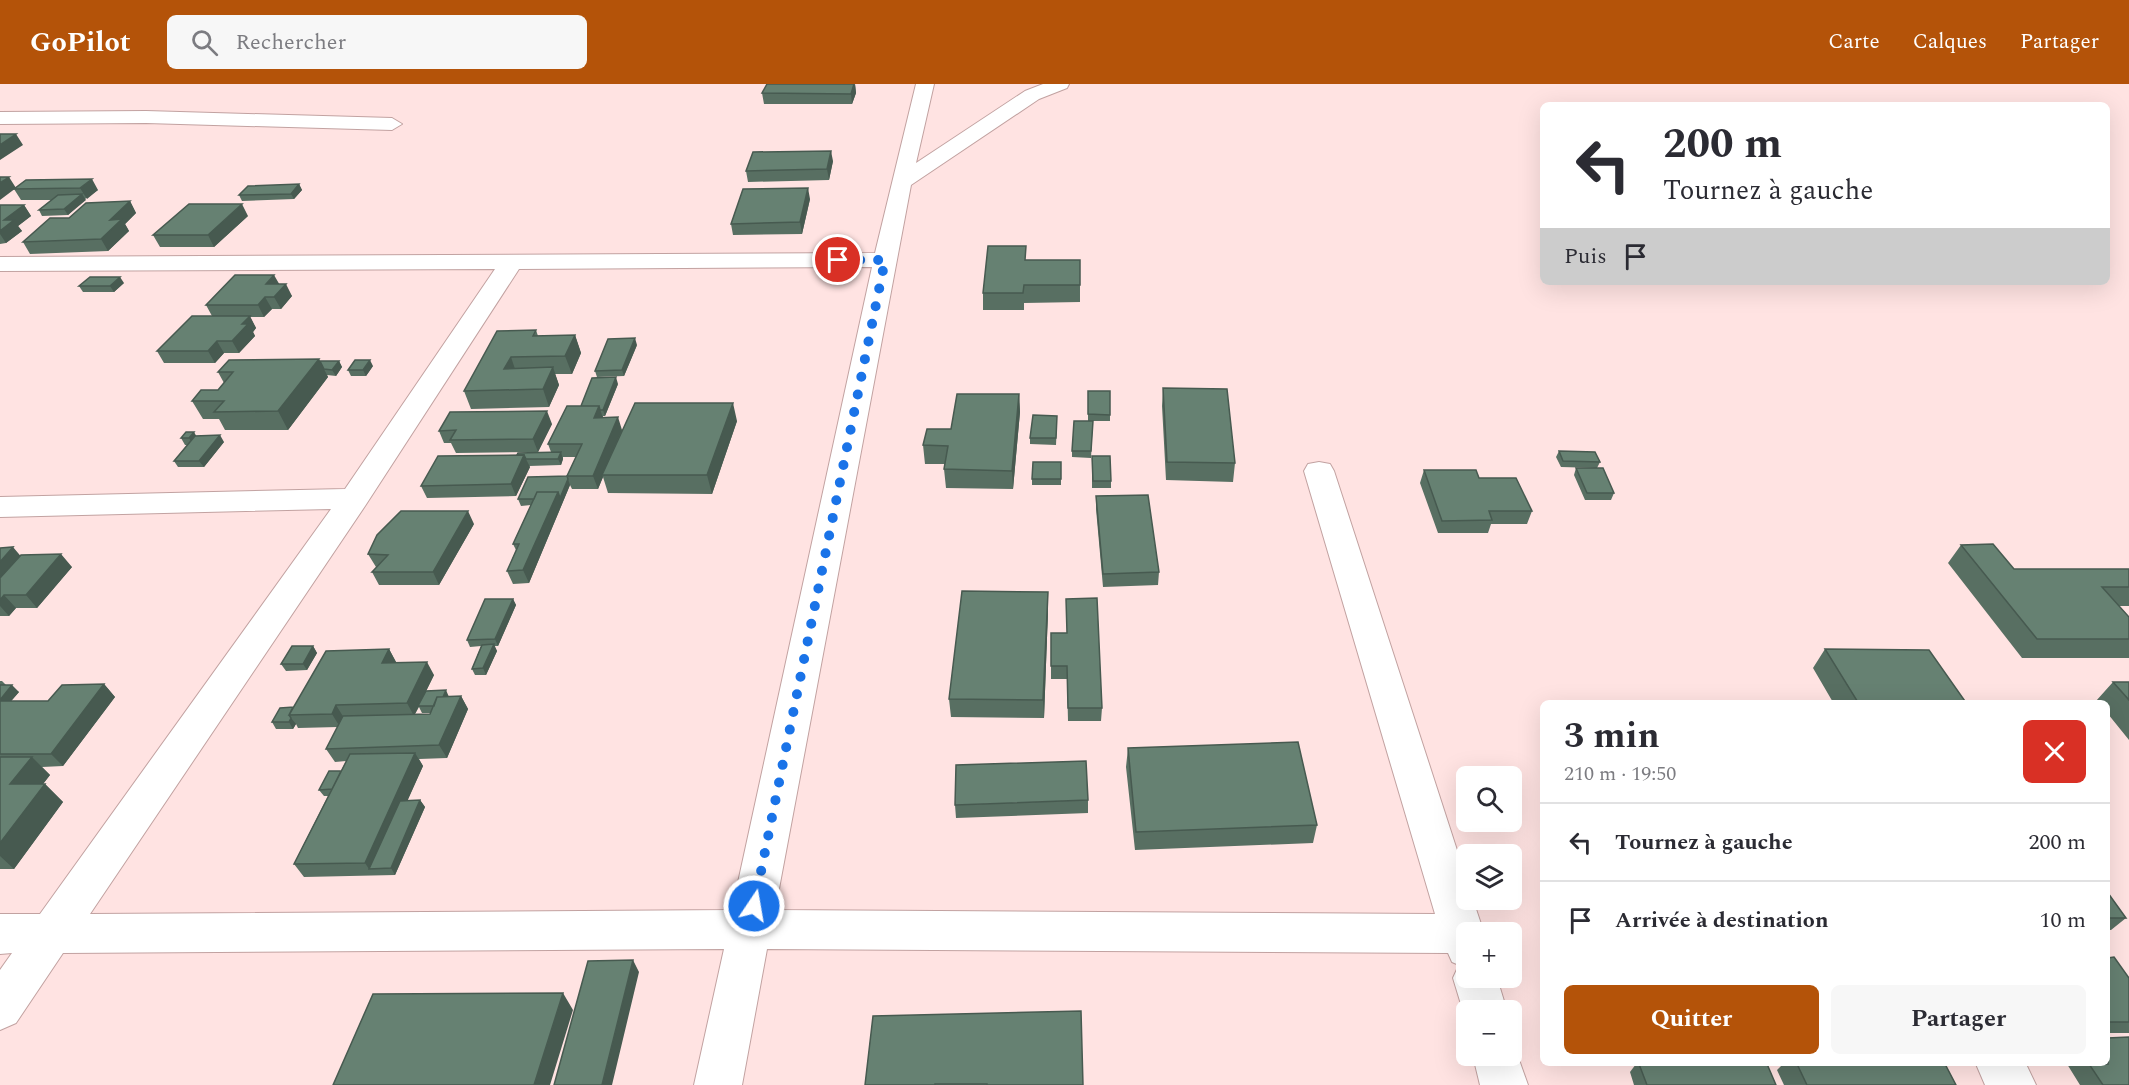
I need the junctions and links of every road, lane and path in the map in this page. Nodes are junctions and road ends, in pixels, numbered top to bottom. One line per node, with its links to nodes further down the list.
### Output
1 (925, 84): 5 (street)
2 (1060, 84): 5 (street)
3 (0, 118): 4 (street)
4 (392, 124)
5 (901, 182): 6 (street)
6 (885, 260): 7 (street); 13 (street)
7 (511, 263): 8 (street); 10 (street)
8 (0, 264)
9 (1319, 471): 12 (street)
10 (354, 498): 11 (street); 14 (street)
11 (0, 507)
12 (1459, 922)
13 (750, 929): 14 (street); 16 (street); 20 (street)
14 (53, 932): 15 (street); 17 (street)
15 (0, 934)
16 (1456, 941)
17 (0, 1008)
18 (1499, 1066): 21 (street)
19 (2000, 1066): 22 (street)
20 (718, 1085)
21 (1504, 1085)
22 (2012, 1085)

